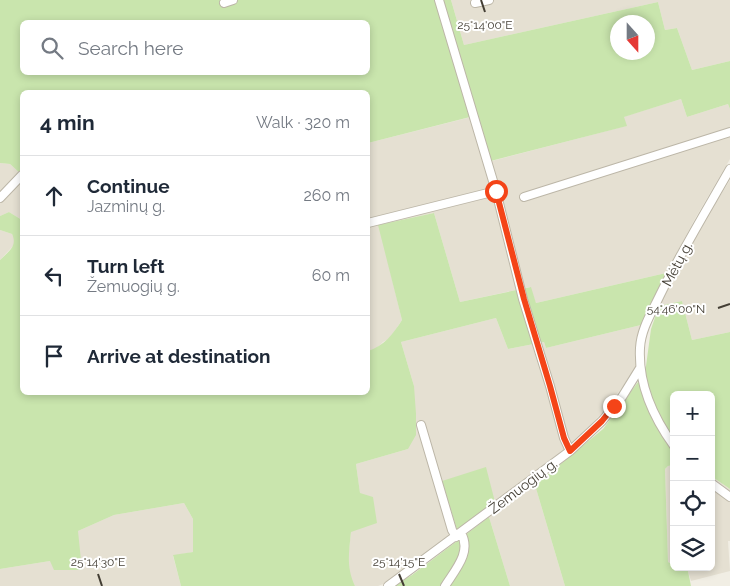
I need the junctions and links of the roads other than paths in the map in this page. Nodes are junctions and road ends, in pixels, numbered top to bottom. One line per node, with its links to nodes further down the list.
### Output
1 (234, 0): 4 (street)
2 (439, 0): 9 (street)
3 (489, 0): 5 (street)
4 (224, 2)
5 (475, 3)
6 (730, 132): 10 (street)
7 (730, 169): 13 (street, Mėtų g.)
8 (20, 177): 11 (street)
9 (496, 191): 12 (street); 16 (street)
10 (524, 197)
11 (0, 198)
12 (370, 222)
13 (640, 368): 15 (street, Mėtų g.); 16 (street, Žemuogių g.)
14 (421, 425): 19 (street)
15 (670, 440)
16 (570, 451): 19 (street, Žemuogių g.)
17 (715, 486): 18 (street)
18 (730, 497)
19 (458, 535): 20 (street, Žemuogių g.); 21 (street)
20 (388, 586)
21 (445, 586)

